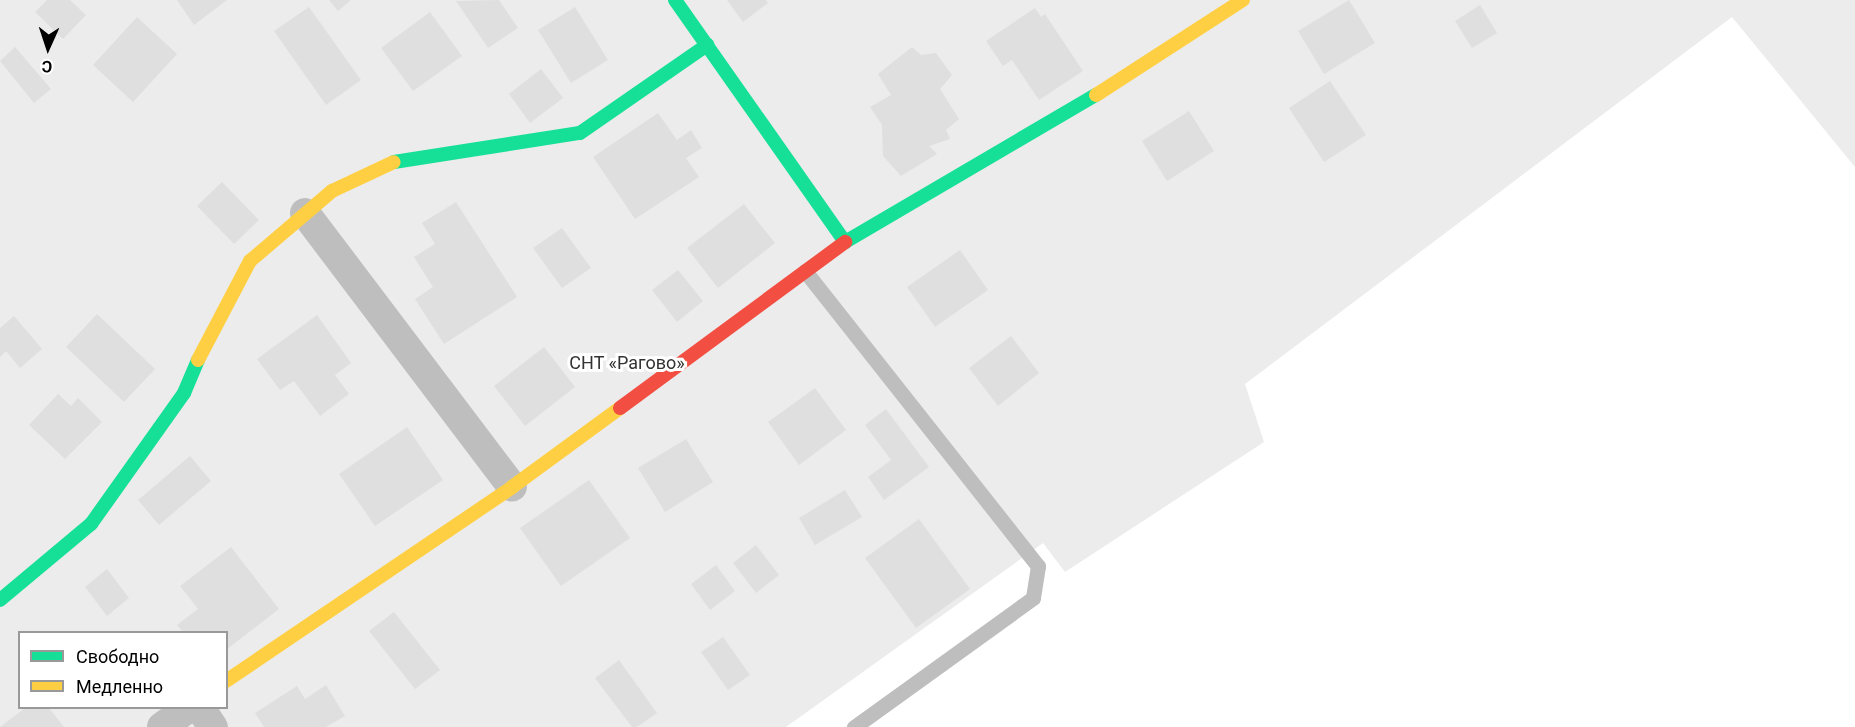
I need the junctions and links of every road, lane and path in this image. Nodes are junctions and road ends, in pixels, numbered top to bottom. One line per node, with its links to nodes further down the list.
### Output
1 (675, 0): 3 (street)
2 (1243, 0): 5 (street)
3 (707, 45): 4 (street); 5 (street)
4 (305, 213): 7 (street); 8 (street)
5 (845, 242): 6 (street)
6 (805, 271): 7 (street); 14 (lane)
7 (512, 487): 9 (street)
8 (0, 600)
9 (228, 680)
10 (187, 709): 12 (street)
11 (201, 709): 13 (street)
12 (162, 727)
13 (213, 727)
14 (854, 727)

